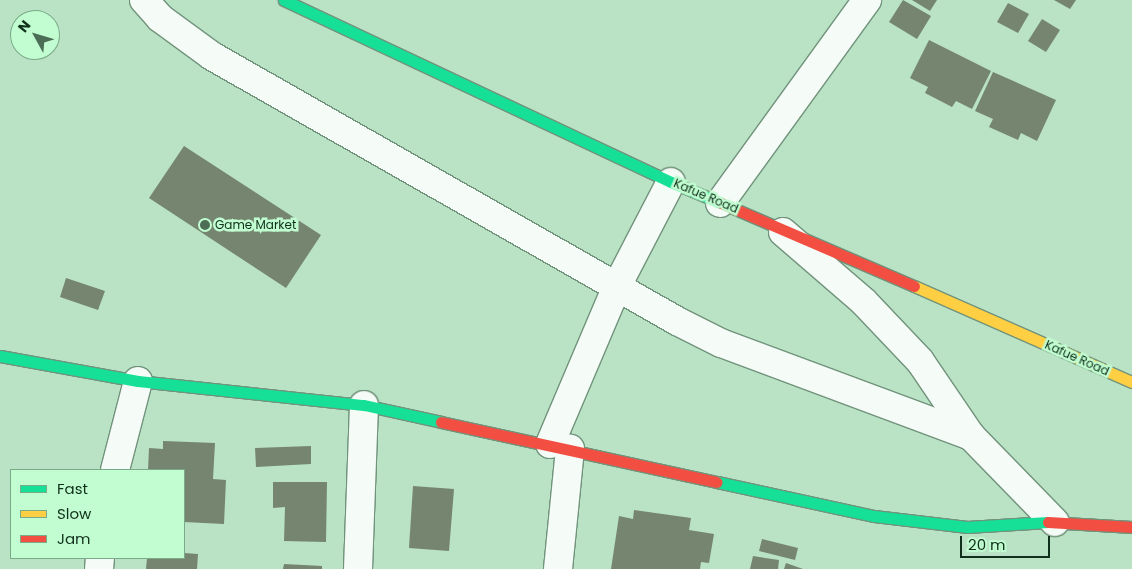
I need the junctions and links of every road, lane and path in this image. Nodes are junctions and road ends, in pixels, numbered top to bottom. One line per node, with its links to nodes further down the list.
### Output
1 (144, 0): 7 (street)
2 (284, 0): 4 (main road, Kafue Road)
3 (867, 0): 5 (street)
4 (671, 182): 5 (main road, Kafue Road); 7 (street)
5 (720, 203): 6 (main road, Kafue Road)
6 (774, 225): 10 (main road, Kafue Road); 12 (street)
7 (617, 286): 12 (street); 13 (street)
8 (0, 356): 9 (main road)
9 (138, 381): 11 (main road); 14 (street)
10 (1132, 382)
11 (364, 405): 13 (main road); 17 (street)
12 (970, 436): 15 (street)
13 (560, 447): 15 (main road); 18 (street)
14 (115, 469)
15 (1056, 522): 16 (main road)
16 (1132, 527)
17 (358, 569)
18 (558, 569)

